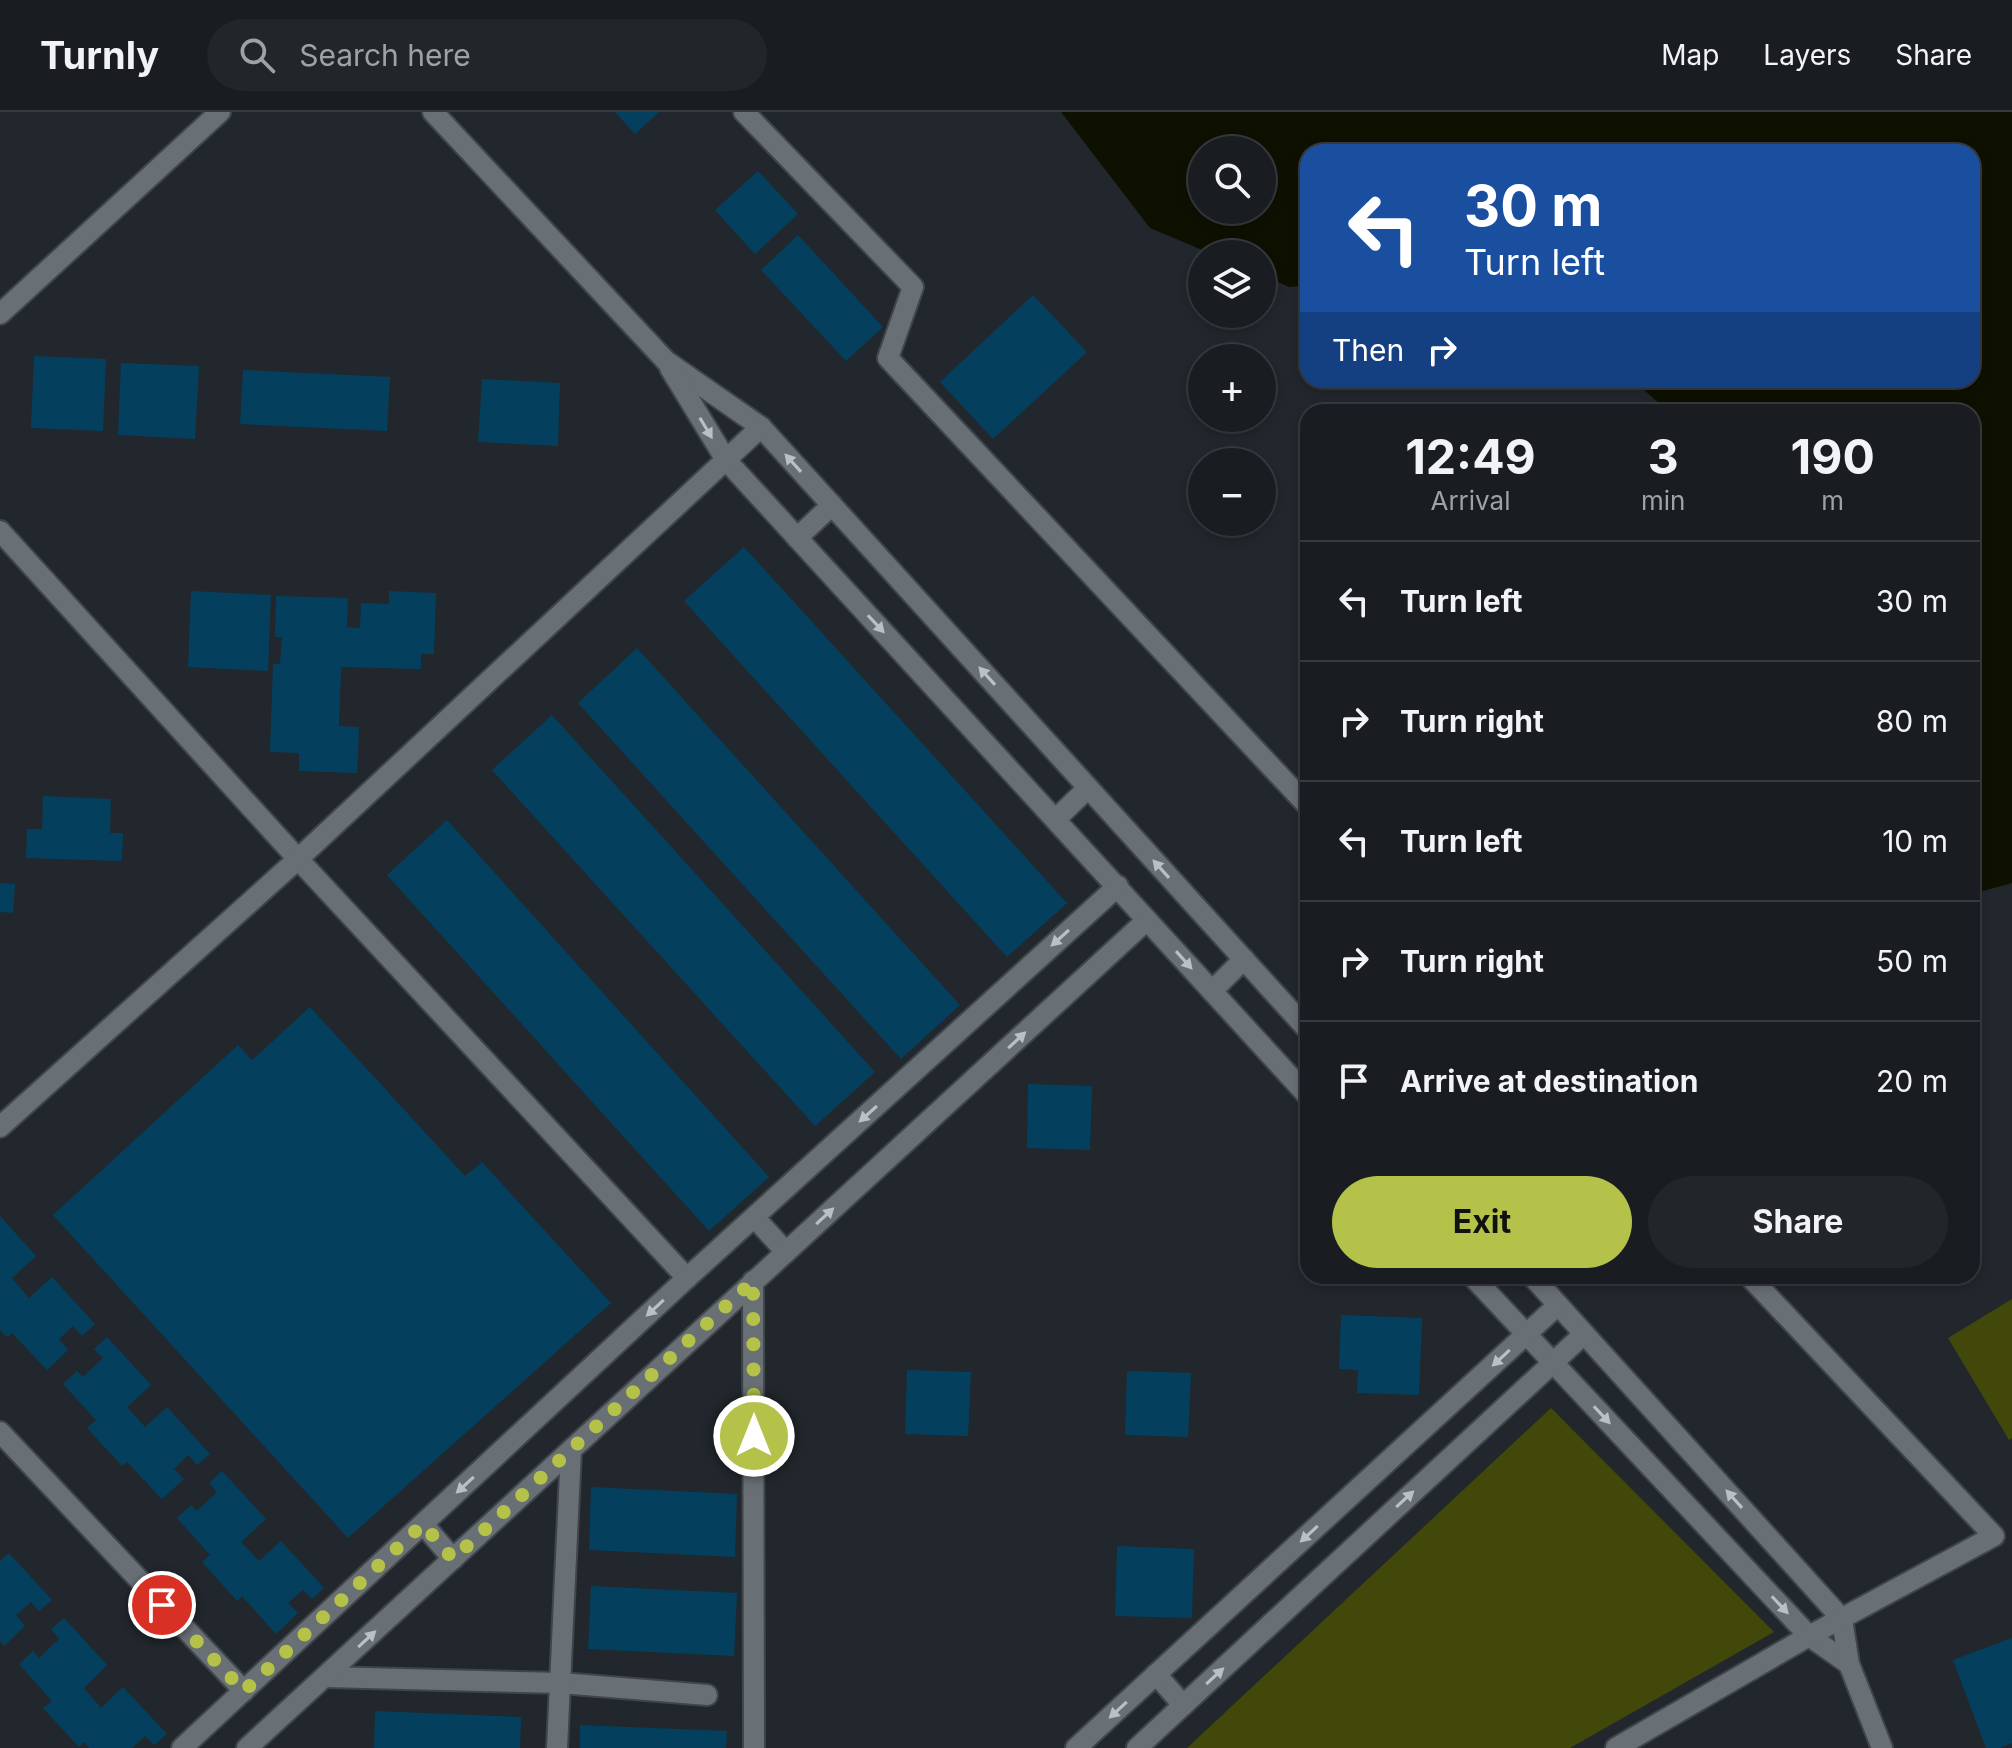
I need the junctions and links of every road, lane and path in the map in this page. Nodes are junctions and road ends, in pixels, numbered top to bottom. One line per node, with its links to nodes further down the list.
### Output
1 (220, 112): 4 (street)
2 (433, 112): 5 (street)
3 (744, 112): 12 (street)
4 (0, 314)
5 (666, 361): 6 (street); 7 (street, one-way to 7)
6 (761, 427): 7 (street); 8 (street, one-way to 6)
7 (726, 460): 10 (street); 14 (street)
8 (832, 505): 10 (street); 11 (street, one-way to 8)
9 (0, 531): 14 (street)
10 (797, 538): 13 (street, one-way to 13)
11 (1088, 788): 13 (street); 17 (street, one-way to 11)
12 (1300, 797)
13 (1056, 819): 15 (street)
14 (298, 859): 21 (street); 24 (street)
15 (1118, 886): 16 (street); 22 (street, one-way to 22)
16 (1147, 920): 18 (street, one-way to 18); 23 (street, one-way to 16)
17 (1244, 959): 18 (street); 19 (street)
18 (1212, 991): 20 (street)
19 (1300, 1021)
20 (1300, 1087)
21 (0, 1127)
22 (755, 1218): 23 (street); 24 (street)
23 (786, 1252): 25 (street)
24 (687, 1278): 35 (street, one-way to 35)
25 (753, 1281): 34 (street); 49 (street)
26 (1479, 1284): 31 (street)
27 (1539, 1284): 29 (street)
28 (1757, 1284): 37 (street)
29 (1558, 1305): 30 (street); 31 (street)
30 (1584, 1334): 32 (street); 37 (street, one-way to 30)
31 (1526, 1335): 32 (street); 40 (street, one-way to 40)
32 (1553, 1363): 38 (street, one-way to 38); 45 (street, one-way to 32)
33 (0, 1432): 43 (street)
34 (571, 1451): 36 (street); 42 (street)
35 (423, 1524): 36 (street); 43 (street)
36 (453, 1559): 41 (street, one-way to 36)
37 (1842, 1619): 38 (street); 39 (street)
38 (1809, 1636): 39 (street); 52 (street)
39 (1849, 1664): 53 (street)
40 (1156, 1674): 45 (street); 50 (street, one-way to 50)
41 (326, 1677): 42 (street); 47 (street)
42 (561, 1683): 44 (street); 48 (street)
43 (244, 1691): 46 (street)
44 (707, 1695)
45 (1183, 1705): 51 (street)
46 (182, 1748)
47 (247, 1748)
48 (557, 1748)
49 (754, 1748)
50 (1076, 1748)
51 (1137, 1748)
52 (1616, 1748)
53 (1882, 1748)

